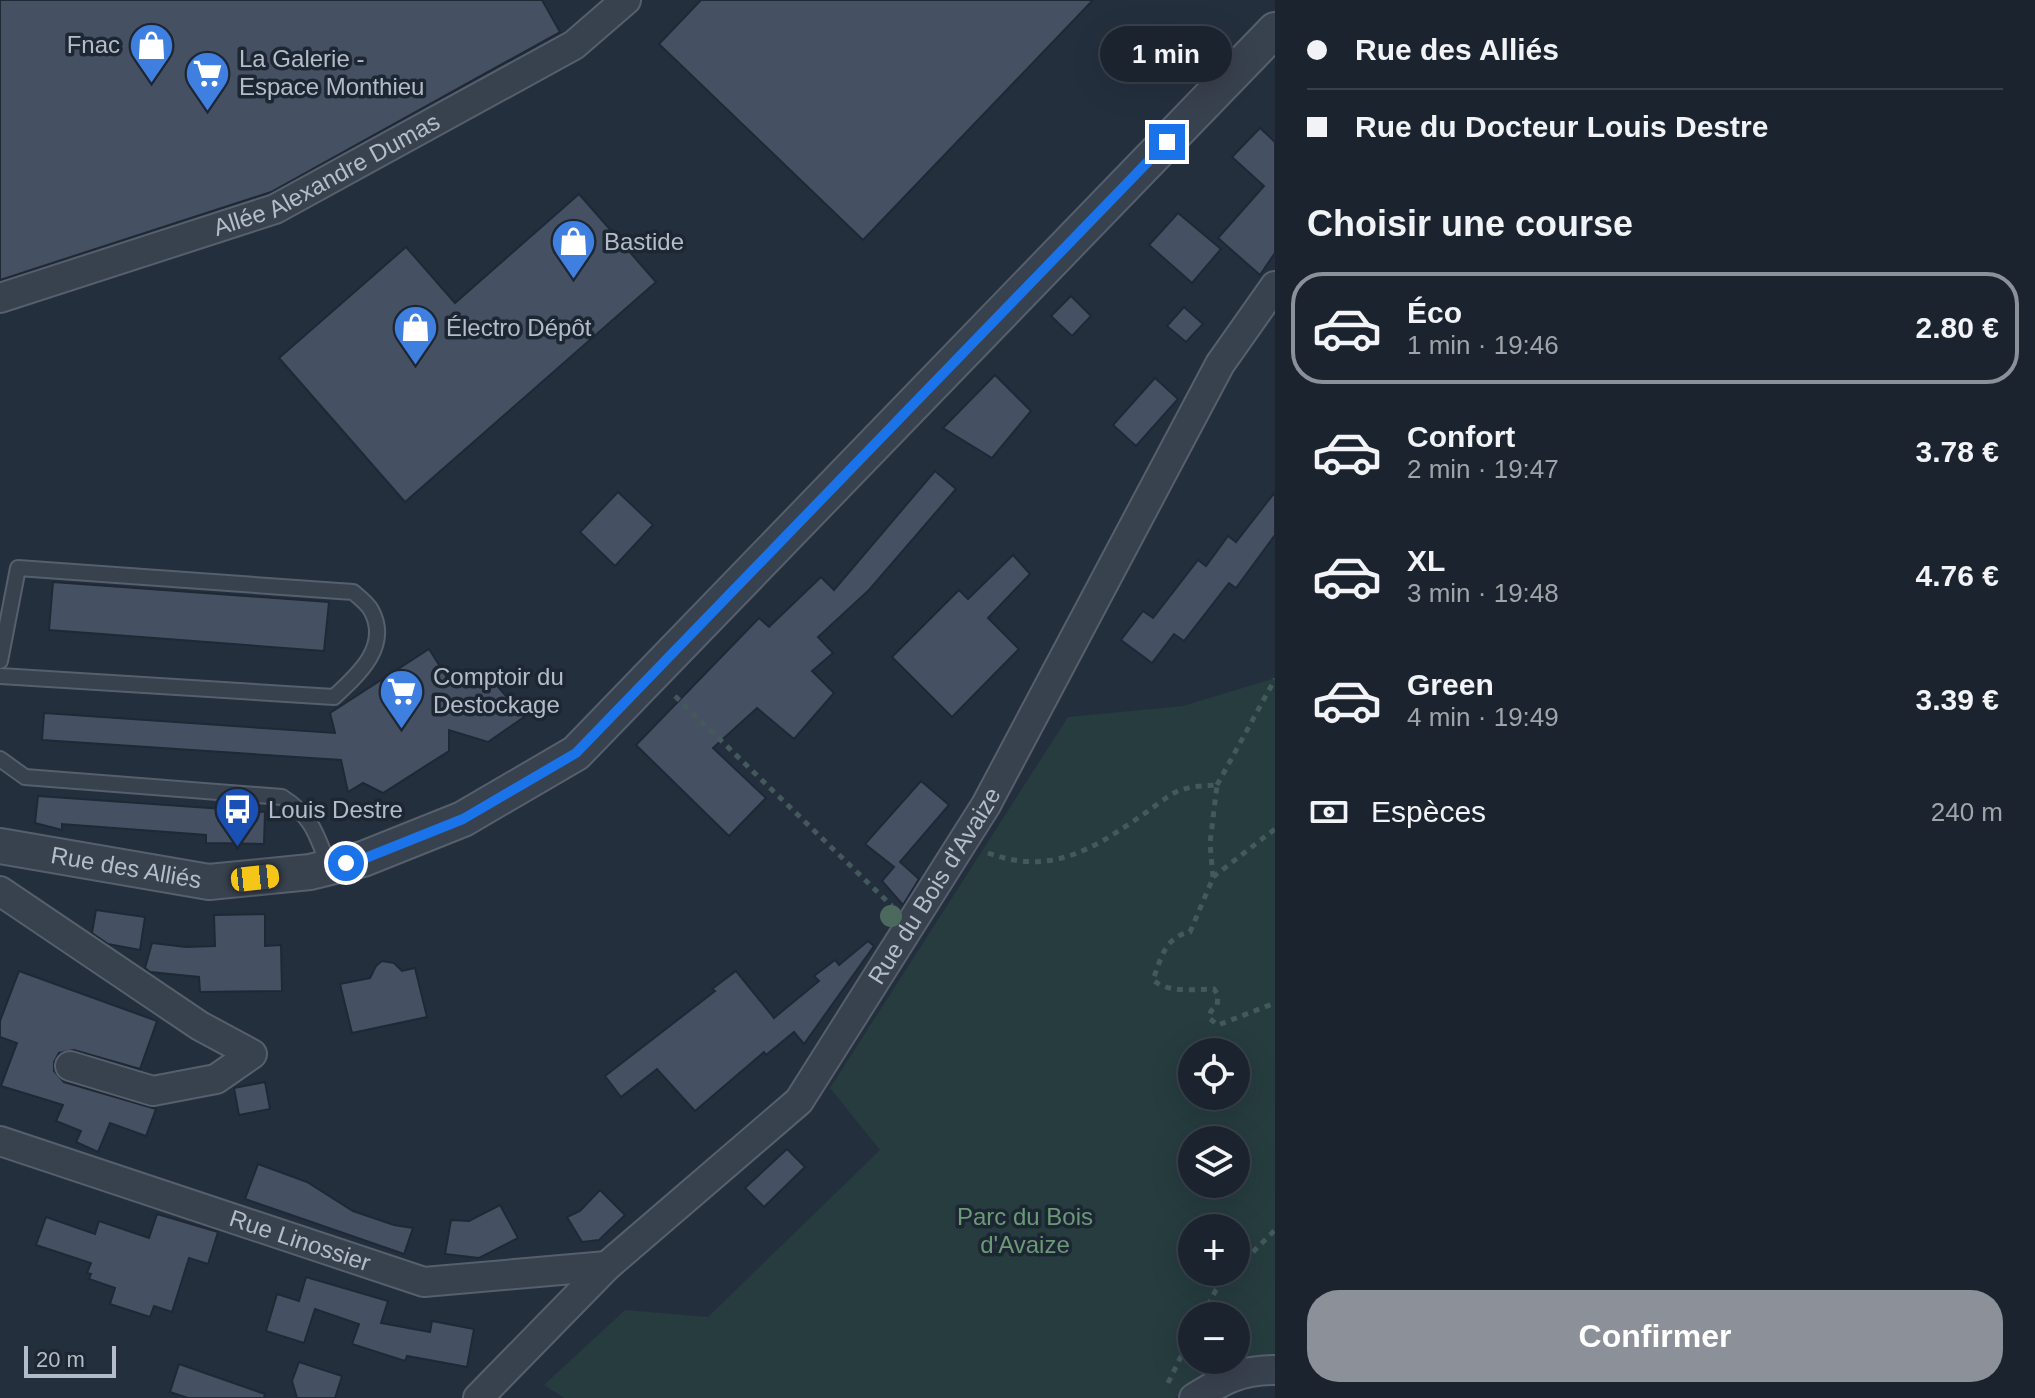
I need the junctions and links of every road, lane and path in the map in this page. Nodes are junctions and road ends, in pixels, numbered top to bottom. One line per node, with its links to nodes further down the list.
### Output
1 (626, 0): 4 (street, Allée Alexandre Dumas)
2 (1275, 30): 6 (street, Rue des Alliés)
3 (1275, 286): 12 (street, Rue du Bois d'Avaize)
4 (0, 298)
5 (0, 661): 7 (lane)
6 (652, 674): 14 (street, Rue des Alliés); 17 (path)
7 (0, 676)
8 (1275, 679): 10 (path)
9 (0, 759): 14 (lane)
10 (1217, 785): 12 (path); 15 (path)
11 (1275, 829): 15 (path)
12 (961, 843): 17 (street, Rue du Bois d'Avaize)
13 (0, 846): 14 (street, Rue des Alliés)
14 (329, 867)
15 (1213, 878): 18 (path)
16 (0, 891): 19 (street)
17 (910, 923): 23 (street, Rue du Bois d'Avaize)
18 (1275, 1003)
19 (70, 1066)
20 (0, 1141): 23 (street, Rue Linossier)
21 (1275, 1230): 22 (path)
22 (1250, 1253)
23 (607, 1266): 27 (street, Rue du Bois d'Avaize)
24 (1178, 1362): 26 (path)
25 (1275, 1370): 28 (street)
26 (1166, 1386)
27 (478, 1398)
28 (1194, 1398)

